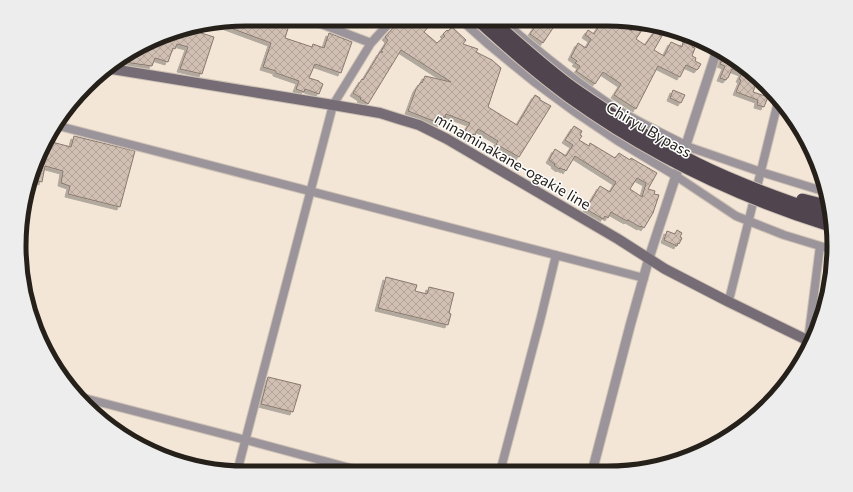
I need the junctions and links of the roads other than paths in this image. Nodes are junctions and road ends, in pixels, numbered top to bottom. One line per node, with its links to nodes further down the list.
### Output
1 (326, 26): 7 (street)
2 (387, 26): 7 (street)
3 (468, 26): 17 (street)
4 (484, 26): 14 (highway, Chiryu Bypass, bridge)
5 (499, 26): 15 (highway, Chiryu Bypass, bridge)
6 (508, 26): 13 (street)
7 (371, 43): 10 (street)
8 (716, 55): 13 (street)
9 (114, 69): 10 (main road, minaminakane-ogakie line)
10 (333, 105): 19 (street); 28 (main road, minaminakane-ogakie line)
11 (777, 106): 16 (street)
12 (61, 127): 19 (street)
13 (686, 146): 16 (street); 17 (street)
14 (667, 158): 23 (highway, Chiryu Bypass, bridge); 24 (highway, bridge)
15 (697, 163): 20 (highway, bridge); 21 (highway, bridge)
16 (761, 172): 18 (street); 22 (street)
17 (676, 176): 22 (street); 28 (street)
18 (820, 190)
19 (310, 191): 27 (street); 34 (street)
20 (823, 204)
21 (824, 213)
22 (748, 222): 25 (street); 30 (street)
23 (826, 225)
24 (827, 232)
25 (820, 246): 26 (street); 31 (street)
26 (827, 248)
27 (556, 254): 29 (street); 37 (street)
28 (649, 258): 29 (street); 30 (main road, minaminakane-ogakie line)
29 (644, 278): 38 (street)
30 (727, 301): 32 (main road, minaminakane-ogakie line)
31 (809, 332)
32 (805, 340)
33 (87, 399): 34 (street)
34 (246, 440): 35 (street); 36 (street)
35 (239, 466)
36 (343, 466)
37 (502, 466)
38 (594, 466)

